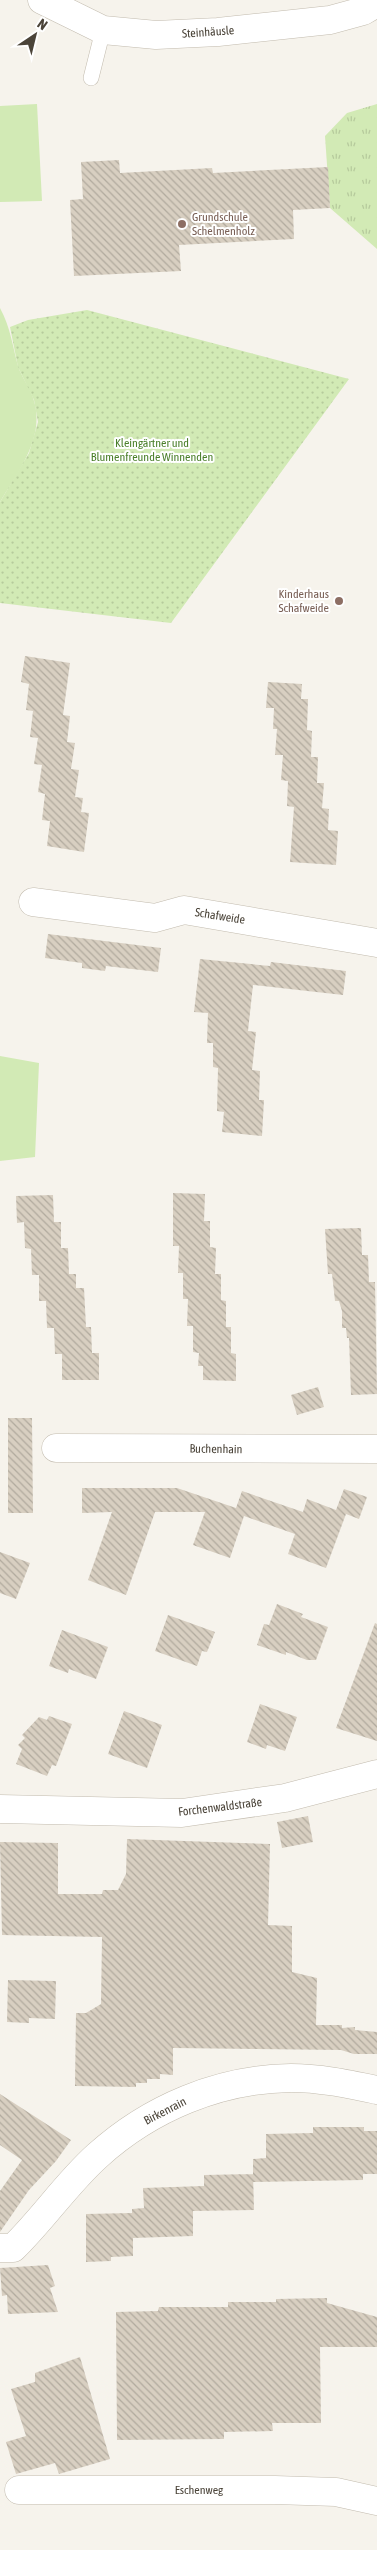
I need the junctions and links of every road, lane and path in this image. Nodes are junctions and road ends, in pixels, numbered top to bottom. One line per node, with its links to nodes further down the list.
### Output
1 (42, 0): 3 (street, Steinhäusle)
2 (377, 3): 3 (street, Steinhäusle)
3 (104, 30): 4 (lane)
4 (91, 78)
5 (33, 902): 6 (street, Schafweide)
6 (377, 942)
7 (56, 1448): 8 (street, Buchenhain)
8 (377, 1450)
9 (377, 1774): 10 (street, Forchenwaldstraße)
10 (0, 1809)
11 (377, 2090): 12 (street, Birkenrain)
12 (0, 2248)
13 (19, 2490): 14 (street, Eschenweg)
14 (377, 2501)

